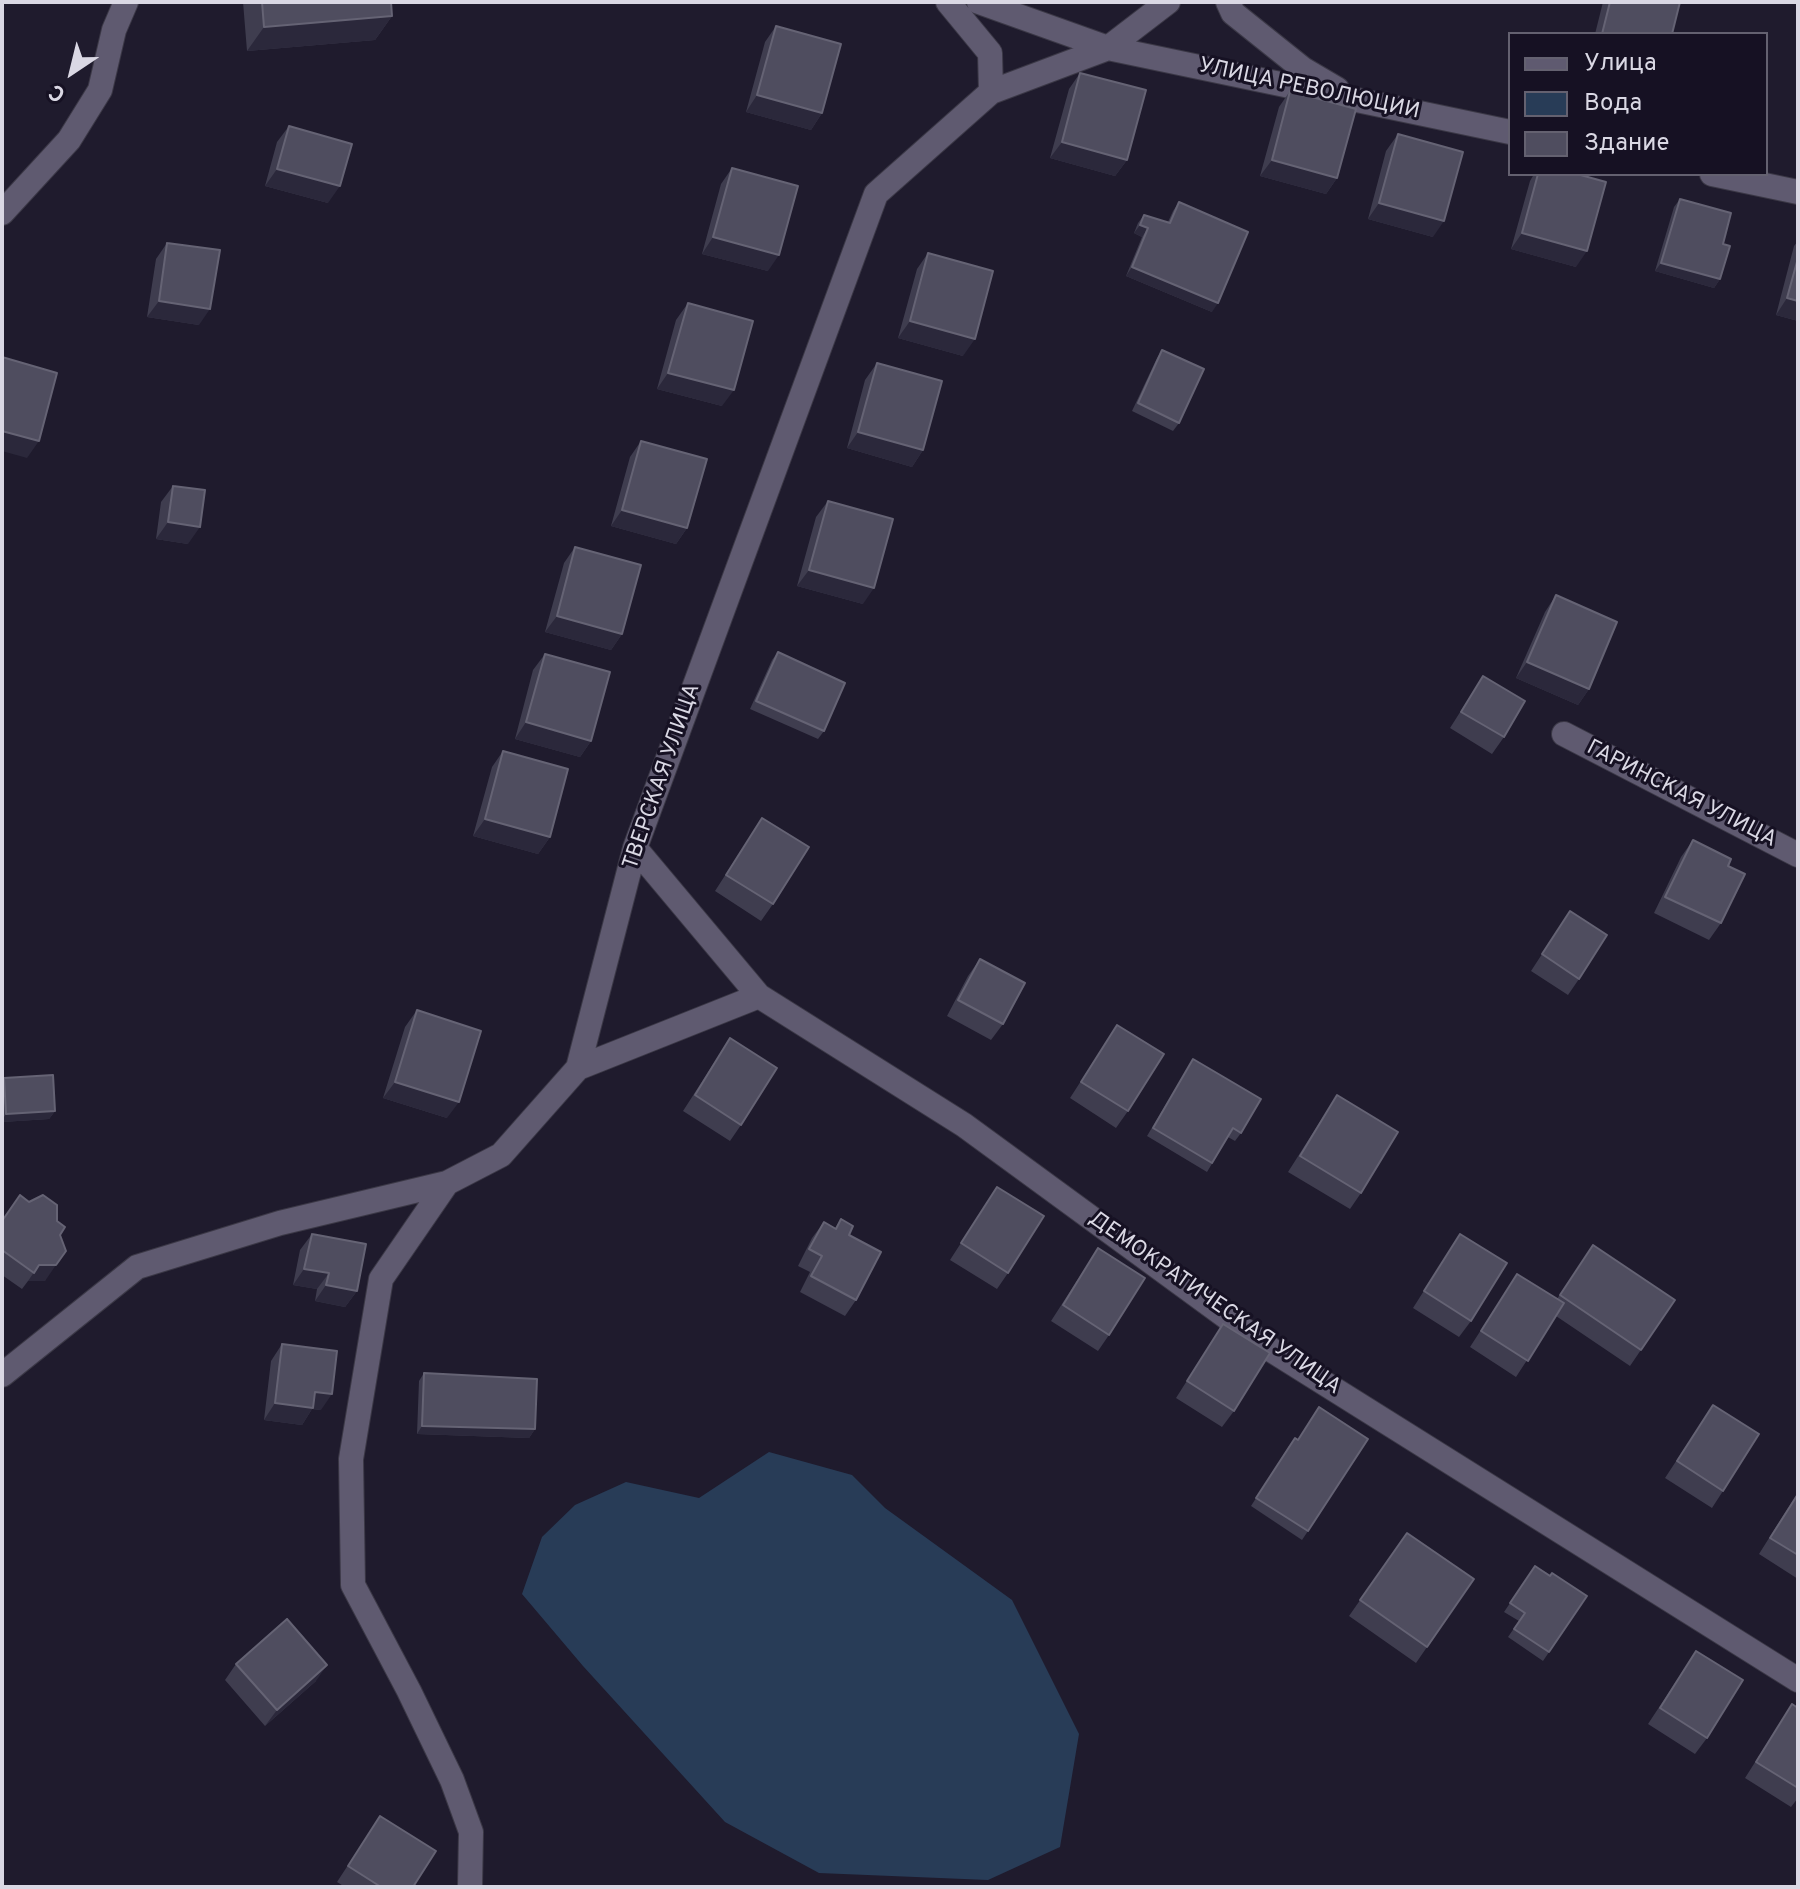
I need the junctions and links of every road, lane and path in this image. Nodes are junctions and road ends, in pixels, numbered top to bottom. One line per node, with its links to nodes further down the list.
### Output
1 (126, 2): 12 (street)
2 (948, 2): 7 (street)
3 (979, 2): 6 (street, УЛИЦА РЕВОЛЮЦИИ)
4 (1168, 2): 6 (street, ТВЕРСКАЯ УЛИЦА)
5 (1228, 2): 8 (street)
6 (1108, 48): 7 (street, ТВЕРСКАЯ УЛИЦА); 8 (street, УЛИЦА РЕВОЛЮЦИИ)
7 (991, 92): 14 (street, ТВЕРСКАЯ УЛИЦА)
8 (1354, 99): 9 (street, УЛИЦА РЕВОЛЮЦИИ)
9 (1508, 132)
10 (1722, 176): 11 (street)
11 (1798, 192)
12 (2, 213)
13 (1564, 734): 15 (street, ГАРИНСКАЯ УЛИЦА)
14 (635, 848): 16 (street, ДЕМОКРАТИЧЕСКАЯ УЛИЦА); 17 (street, ТВЕРСКАЯ УЛИЦА)
15 (1798, 855)
16 (759, 996): 17 (street); 20 (street, ДЕМОКРАТИЧЕСКАЯ УЛИЦА)
17 (578, 1068): 18 (street, ТВЕРСКАЯ УЛИЦА)
18 (447, 1183): 19 (street, ТВЕРСКАЯ УЛИЦА); 21 (street)
19 (2, 1375)
20 (1798, 1680)
21 (470, 1887)

